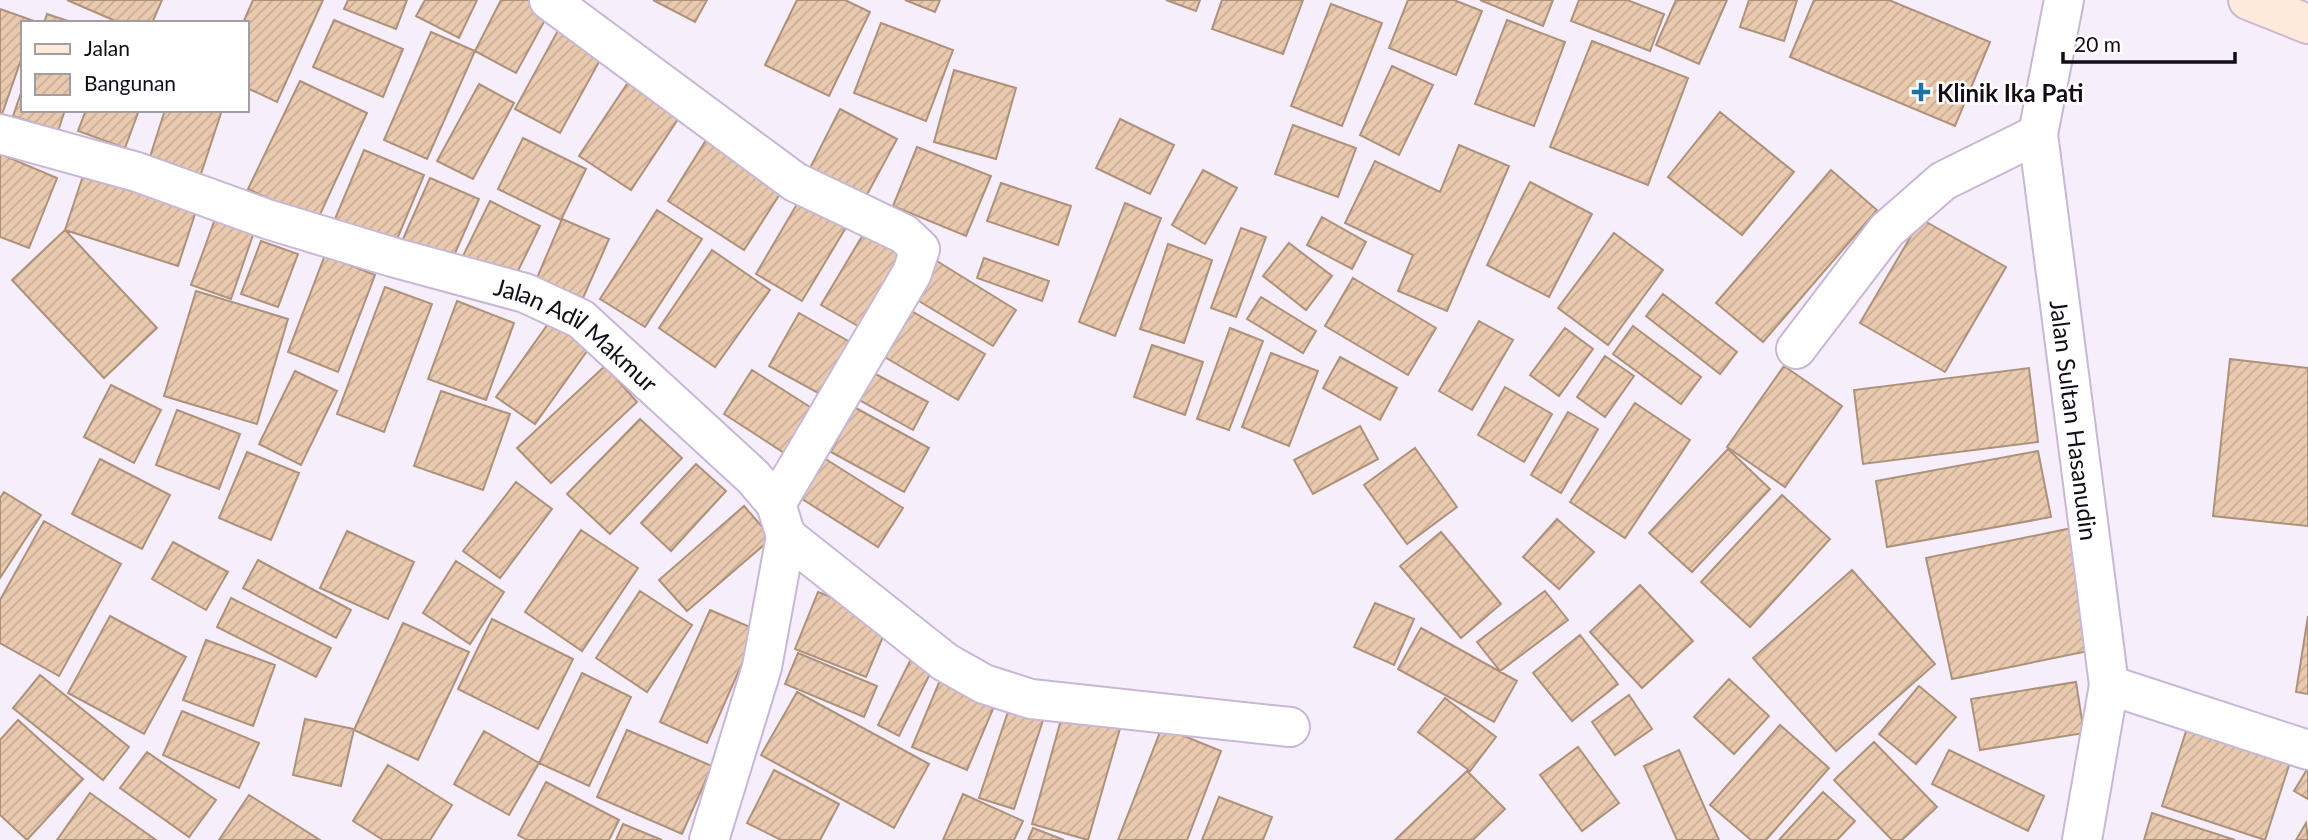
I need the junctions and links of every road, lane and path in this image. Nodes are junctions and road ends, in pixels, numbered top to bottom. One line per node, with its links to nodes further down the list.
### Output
1 (549, 0): 8 (street)
2 (2064, 0): 6 (street, Jalan Sultan Hasanudin)
3 (2248, 0): 4 (main road)
4 (2308, 24)
5 (0, 134): 8 (street, Jalan Adil Makmur)
6 (2038, 134): 7 (street); 9 (street, Jalan Sultan Hasanudin)
7 (1796, 349)
8 (781, 520): 10 (street, Jalan Adil Makmur); 12 (street)
9 (2109, 685): 11 (street); 13 (street, Jalan Sultan Hasanudin)
10 (1290, 727)
11 (2308, 751)
12 (709, 840)
13 (2082, 840)

